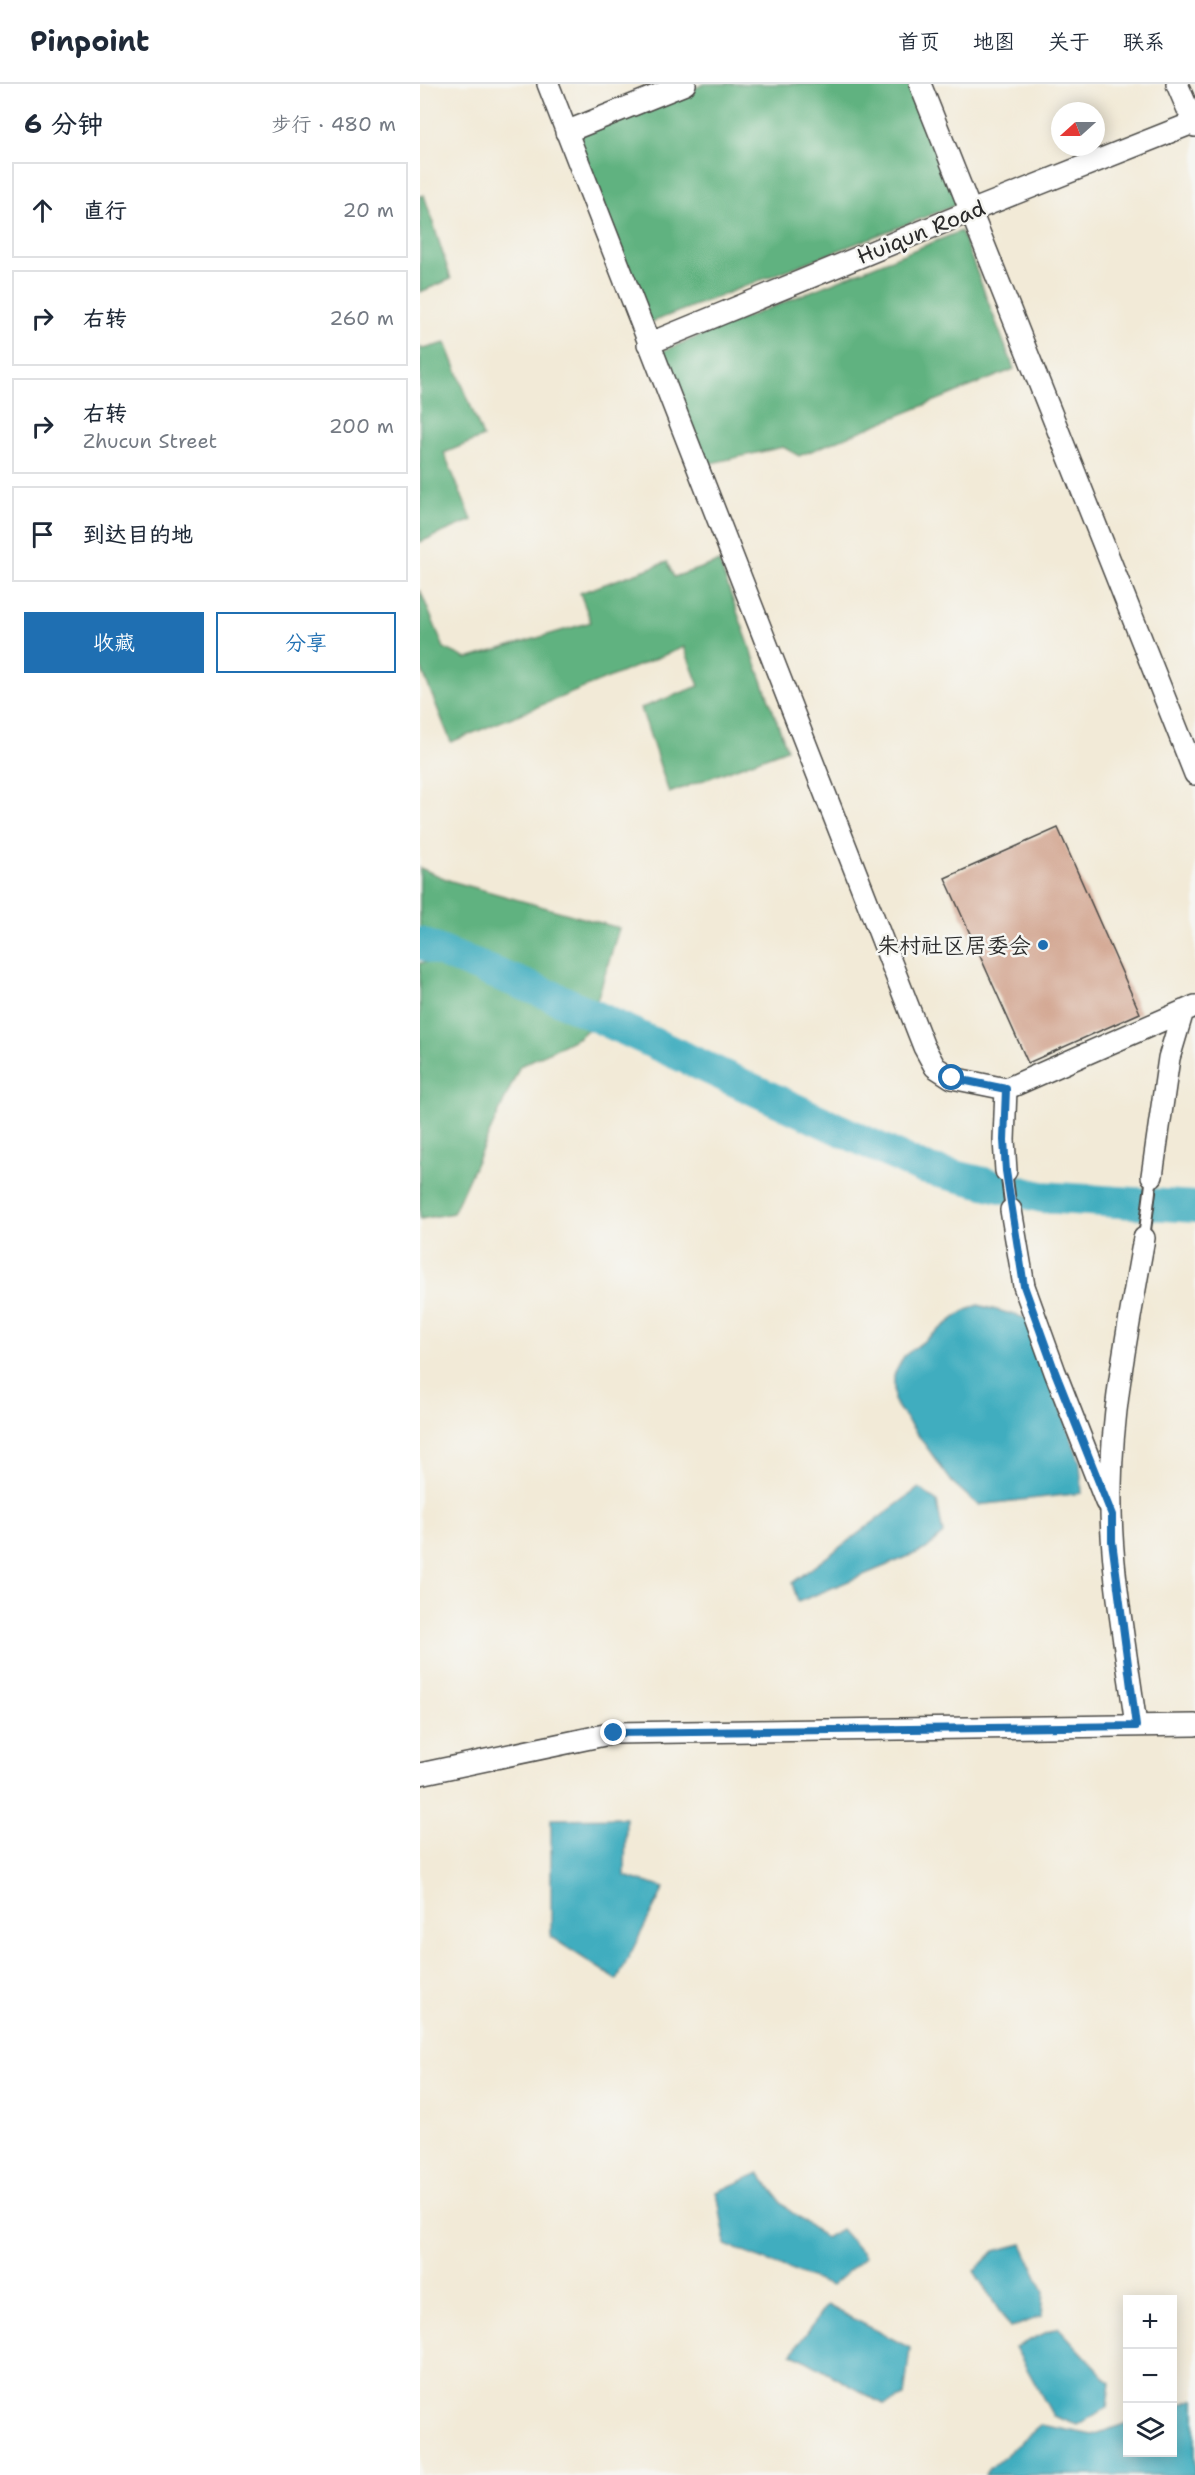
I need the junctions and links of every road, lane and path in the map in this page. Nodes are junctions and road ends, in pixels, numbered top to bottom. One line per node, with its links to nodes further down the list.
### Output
1 (548, 84): 6 (street)
2 (685, 84): 6 (street)
3 (920, 84): 7 (street)
4 (1177, 84): 5 (street)
5 (1195, 123): 7 (street, Huiqun Road)
6 (566, 132): 8 (street)
7 (971, 211): 8 (street, Huiqun Road); 9 (street)
8 (648, 344): 11 (street)
9 (1194, 766)
10 (1189, 1009): 11 (street); 13 (street)
11 (1006, 1089): 12 (street)
12 (1006, 1171): 14 (lane)
13 (1152, 1176): 15 (lane)
14 (1011, 1210): 16 (street)
15 (1144, 1238): 16 (street)
16 (1112, 1515): 18 (street)
17 (1195, 1725): 18 (street)
18 (1136, 1726): 19 (street)
19 (420, 1773)

